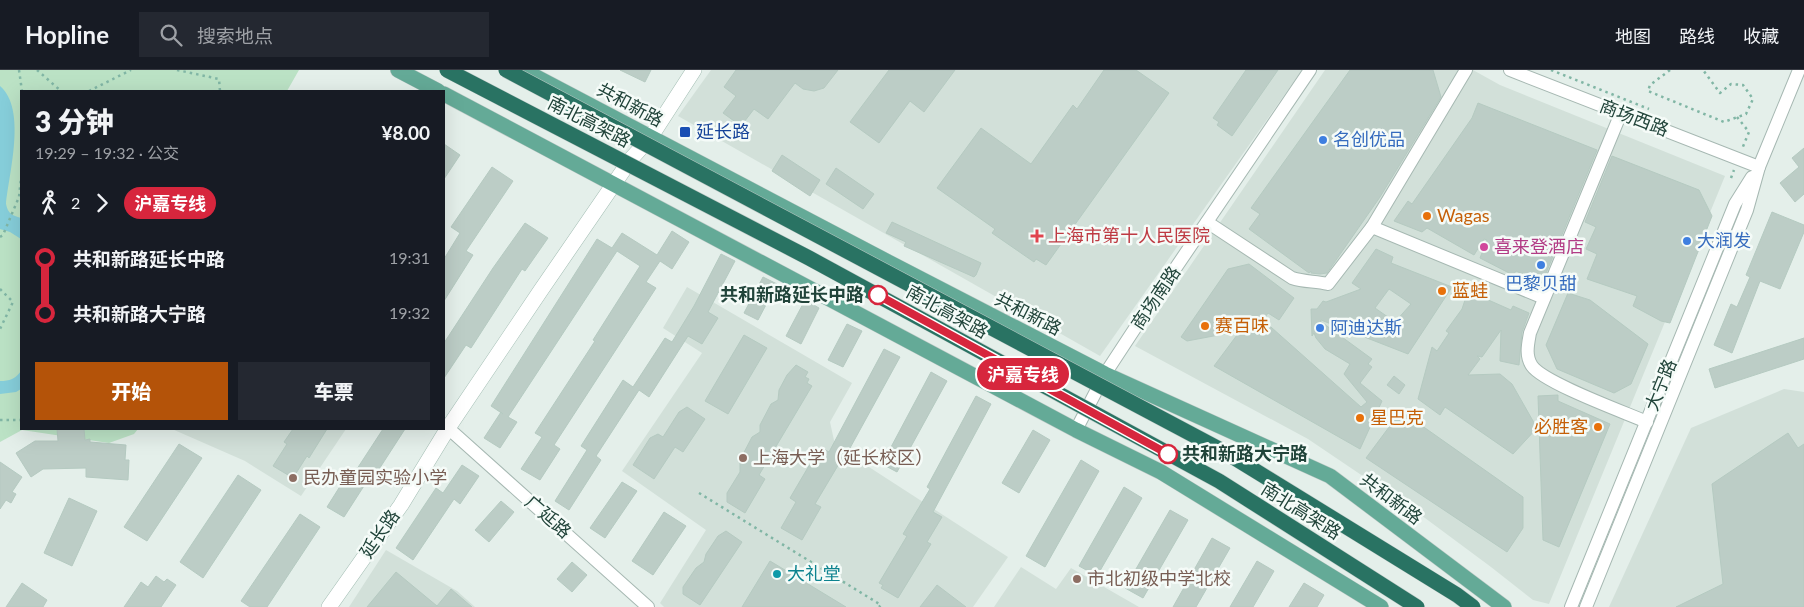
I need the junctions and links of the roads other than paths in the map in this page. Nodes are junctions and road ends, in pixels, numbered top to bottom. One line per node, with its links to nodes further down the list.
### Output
1 (398, 70): 10 (main road)
2 (447, 70): 26 (highway, 南北高架路, bridge)
3 (506, 70): 27 (highway, 南北高架路, bridge)
4 (523, 70): 13 (main road, 共和新路)
5 (694, 70): 13 (street, 延长路)
6 (1310, 70): 16 (street, 商场南路)
7 (1466, 70): 17 (street)
8 (1510, 70): 12 (street, 商场西路)
9 (1799, 70): 14 (street, 大宁路)
10 (436, 90)
11 (445, 95): 15 (main road)
12 (1621, 113): 14 (street, 商场西路); 18 (street)
13 (650, 138): 15 (street, 延长路); 19 (main road, 共和新路)
14 (1759, 167): 20 (street, 大宁路); 30 (street, 大宁路)
15 (614, 184): 21 (street, 延长路); 22 (main road)
16 (1207, 222): 17 (street); 19 (street, 商场南路)
17 (1372, 227): 18 (street)
18 (1544, 298): 20 (street)
19 (1105, 374): 22 (street, 商场南路); 28 (main road, 共和新路)
20 (1646, 422): 29 (street, 大宁路)
21 (448, 428): 23 (street, 延长路); 24 (street, 广延路)
22 (1076, 430): 25 (main road)
23 (329, 607)
24 (648, 607)
25 (1381, 607)
26 (1418, 607)
27 (1473, 607)
28 (1504, 607)
29 (1571, 607)
30 (1586, 607)

